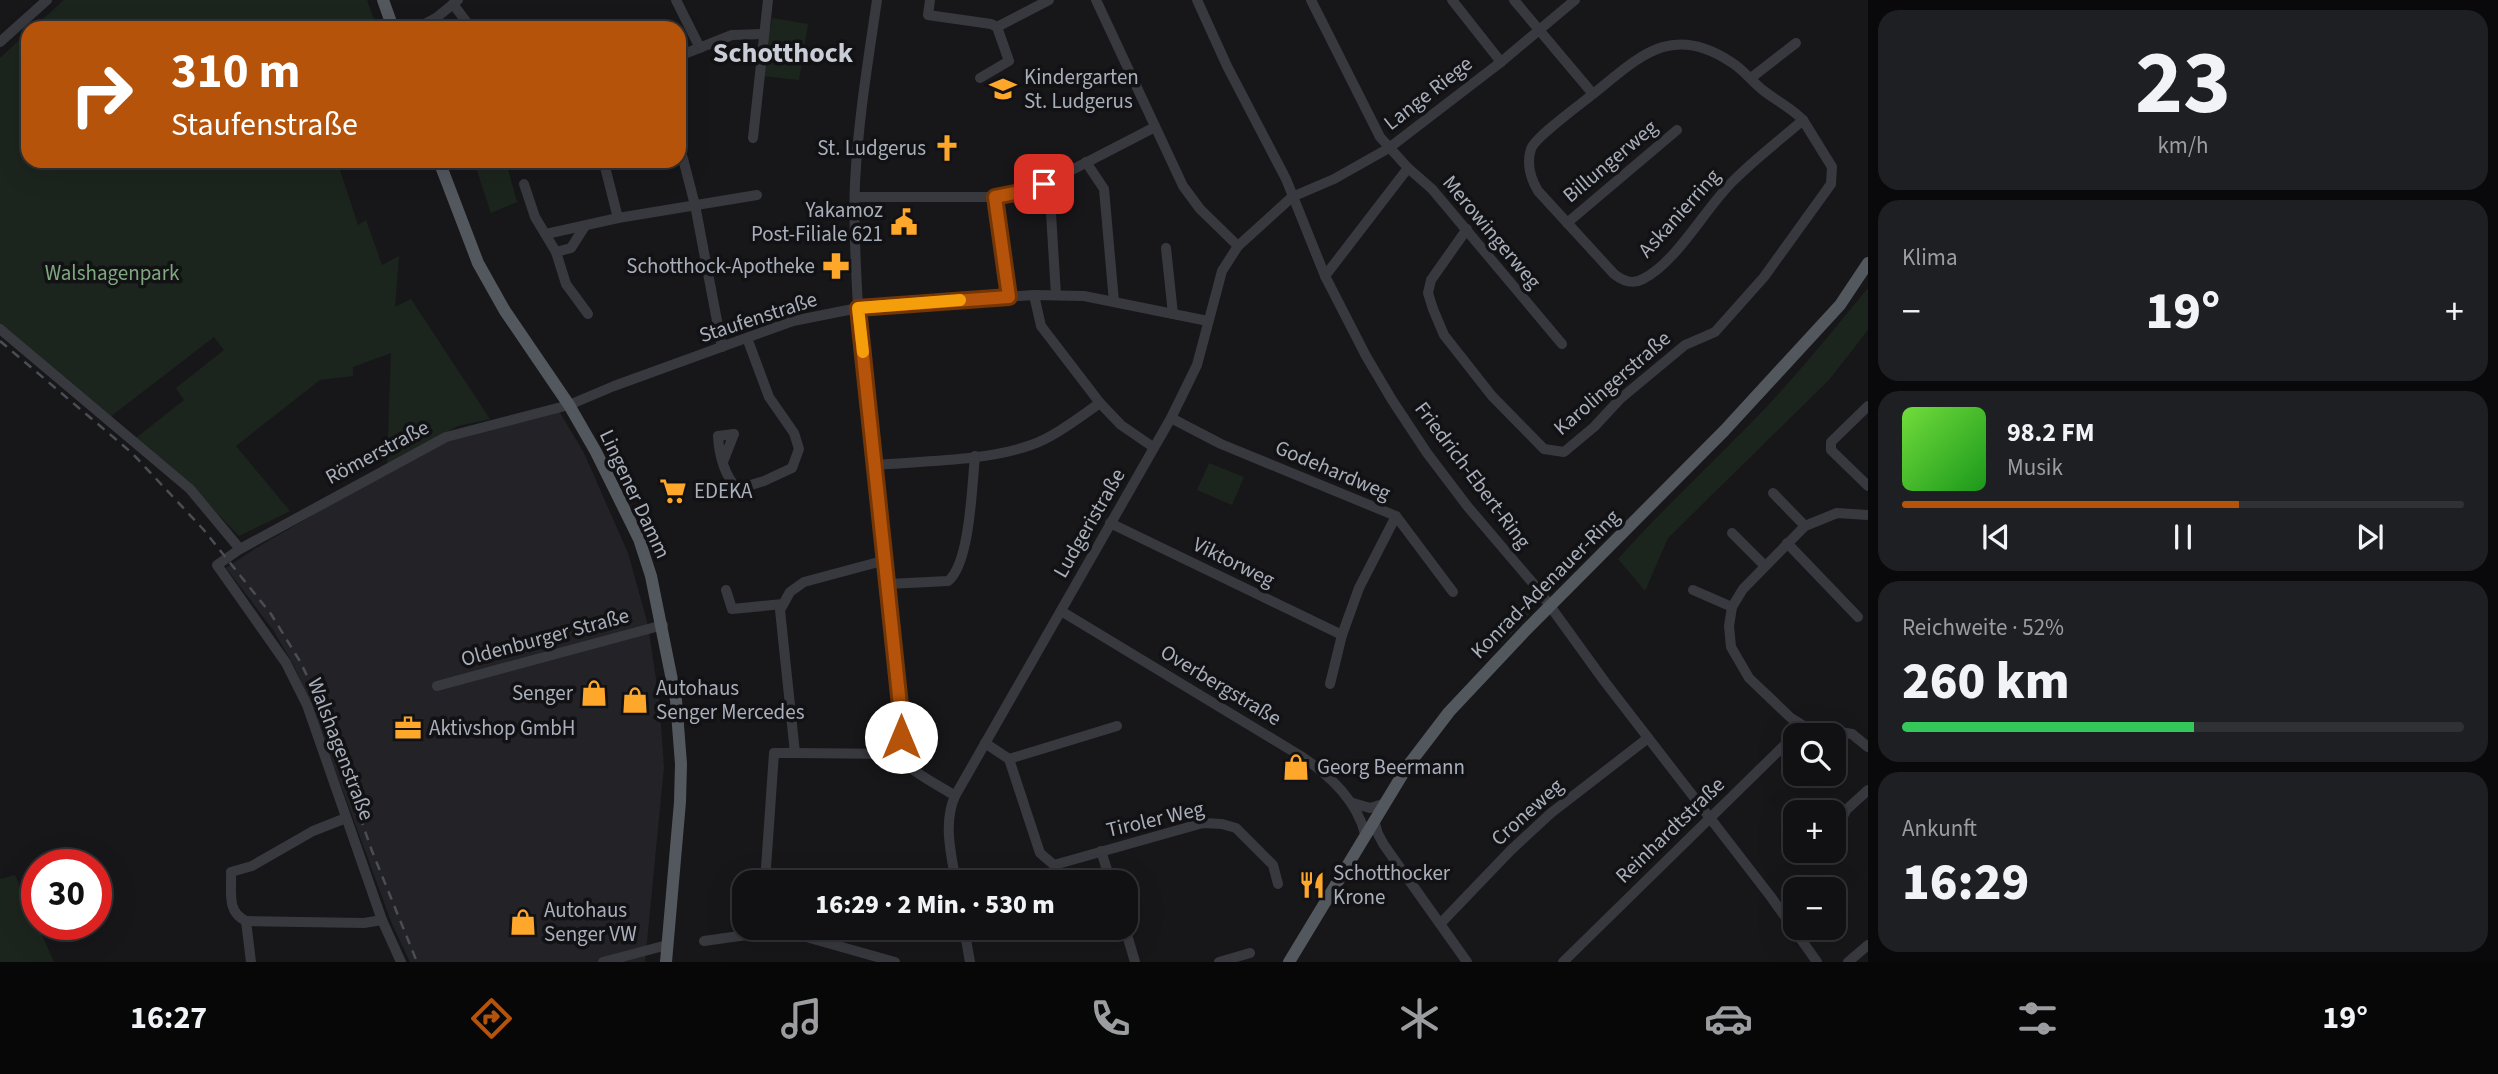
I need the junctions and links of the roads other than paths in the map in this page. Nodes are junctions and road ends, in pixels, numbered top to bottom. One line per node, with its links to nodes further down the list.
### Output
1 (47, 0): 15 (street)
2 (383, 0): 16 (main road)
3 (676, 0): 25 (street)
4 (768, 0): 22 (street)
5 (877, 0): 44 (street)
6 (930, 0): 20 (street)
7 (1049, 0): 20 (street)
8 (1096, 0): 32 (street)
9 (1197, 0): 46 (street, Friedrich-Ebert-Ring)
10 (1311, 0): 35 (street, Merowingerweg)
11 (1451, 0): 27 (street)
12 (1514, 0): 21 (street)
13 (1576, 0): 21 (street, Lange Riege)
14 (455, 2): 17 (street); 18 (street)
15 (24, 21)
16 (390, 21)
17 (427, 21)
18 (467, 21)
19 (21, 23): 23 (street)
20 (997, 27): 28 (street)
21 (1538, 31): 27 (street, Lange Riege); 30 (street)
22 (763, 34): 25 (street); 34 (street)
23 (0, 42)
24 (1797, 43): 29 (street)
25 (700, 48): 26 (street)
26 (686, 53)
27 (1501, 61): 35 (street, Lange Riege)
28 (980, 78)
29 (1751, 78): 30 (street, Askanierring); 31 (street, Askanierring)
30 (1593, 94): 49 (street, Askanierring)
31 (1803, 120): 49 (street, Askanierring); 51 (street, Karolingerstraße)
32 (1155, 127): 36 (street); 53 (street)
33 (1677, 130): 49 (street, Billungerweg)
34 (753, 138)
35 (1388, 148): 40 (street, Merowingerweg); 46 (street, Lange Riege)
36 (1086, 162): 42 (street); 61 (street)
37 (442, 168): 71 (main road, Lingener Damm)
38 (605, 168): 48 (street)
39 (685, 168): 47 (street)
40 (1408, 168): 51 (street, Merowingerweg); 57 (street)
41 (524, 184): 52 (street)
42 (1044, 184): 45 (street); 59 (street)
43 (757, 195): 47 (street)
44 (855, 197): 45 (street); 62 (street)
45 (995, 197): 60 (street)
46 (1292, 197): 53 (street, Ludgeristraße); 57 (street, Friedrich-Ebert-Ring)
47 (695, 205): 48 (street); 69 (street)
48 (618, 218): 50 (street)
49 (1567, 223)
50 (585, 226): 52 (street); 55 (street)
51 (1467, 229): 68 (street, Merowingerweg)
52 (546, 234): 55 (street)
53 (1238, 246): 65 (street, Ludgeristraße)
54 (1166, 248): 64 (street)
55 (556, 252): 63 (street)
56 (1868, 263): 95 (main road, Konrad-Adenauer-Ring)
57 (1325, 276): 95 (street, Friedrich-Ebert-Ring)
58 (1034, 295): 59 (street, Staufenstraße); 60 (street, Staufenstraße); 70 (street)
59 (1056, 295): 61 (street, Staufenstraße)
60 (1009, 297): 62 (street, Staufenstraße)
61 (1114, 302): 64 (street, Staufenstraße)
62 (858, 308): 67 (street, Staufenstraße); 77 (street)
63 (588, 314)
64 (1173, 314): 65 (street, Staufenstraße)
65 (1208, 321): 73 (street, Ludgeristraße)
66 (0, 329): 86 (street)
67 (747, 338): 69 (street, Staufenstraße); 76 (street)
68 (1562, 344)
69 (722, 347): 71 (street, Staufenstraße)
70 (1100, 403): 74 (street); 75 (street)
71 (569, 405): 86 (street, Römerstraße); 99 (main road, Lingener Damm)
72 (1868, 405): 78 (street)
73 (1171, 418): 74 (street, Ludgeristraße); 81 (street, Godehardweg)
74 (1153, 447): 82 (street, Ludgeristraße)
75 (975, 456): 77 (street); 90 (street)
76 (723, 462)
77 (875, 465): 87 (street)
78 (1868, 486)
79 (1773, 493): 83 (street)
80 (1868, 515): 83 (street)
81 (1395, 516): 93 (street, Godehardweg); 100 (street)
82 (1110, 523): 97 (street, Ludgeristraße); 100 (street, Viktorweg)
83 (1805, 526): 85 (street)
84 (1732, 533): 89 (street)
85 (1787, 543): 89 (street); 98 (street)
86 (240, 549): 88 (street, Römerstraße)
87 (886, 560): 90 (street); 94 (street)
88 (217, 565): 119 (street, Walshagenstraße)
89 (1765, 566): 96 (street)
90 (888, 584): 111 (street)
91 (726, 590): 94 (street)
92 (1693, 590): 96 (street)
93 (1453, 592)
94 (783, 604): 110 (street)
95 (1550, 607): 106 (street, Friedrich-Ebert-Ring); 116 (main road, Konrad-Adenauer-Ring)
96 (1732, 607): 103 (street)
97 (1061, 611): 107 (street, Ludgeristraße); 115 (street, Overbergstraße)
98 (1858, 617)
99 (663, 625): 102 (street, Oldenburger Straße); 138 (main road, Lingener Damm)
100 (1342, 635): 101 (street)
101 (1330, 684)
102 (437, 686)
103 (1799, 723)
104 (1117, 726): 112 (street)
105 (1846, 733): 109 (street)
106 (1648, 738): 118 (street, Friedrich-Ebert-Ring); 132 (street, Croneweg)
107 (985, 743): 112 (street); 114 (street, Ludgeristraße)
108 (1783, 746): 118 (street, Reinhardtstraße)
109 (1868, 747)
110 (795, 753): 111 (street); 125 (street)
111 (899, 754): 114 (street)
112 (1009, 759): 124 (street)
113 (1868, 790): 117 (street)
114 (955, 796): 126 (street, Ludgeristraße)
115 (1352, 803): 116 (street); 121 (street, Overbergstraße)
116 (1384, 804): 120 (main road, Konrad-Adenauer-Ring)
117 (1846, 810)
118 (1710, 817): 151 (street, Reinhardtstraße); 152 (street, Friedrich-Ebert-Ring)
119 (346, 818): 130 (street, Walshagenstraße); 131 (street)
120 (1374, 819): 121 (main road, Konrad-Adenauer-Ring); 122 (street)
121 (1361, 840): 122 (street); 149 (main road, Konrad-Adenauer-Ring)
122 (1384, 845): 132 (street)
123 (1101, 851): 124 (street, Tiroler Weg); 128 (street); 129 (street, Tiroler Weg)
124 (1054, 864): 127 (street)
125 (766, 870)
126 (954, 870)
127 (1056, 870)
128 (1107, 870)
129 (1279, 884)
130 (382, 920): 131 (street); 142 (street, Walshagenstraße)
131 (246, 921): 141 (street)
132 (1440, 924): 150 (street)
133 (732, 936): 137 (street)
134 (817, 940): 145 (street)
135 (966, 940): 146 (street)
136 (1129, 940): 147 (street)
137 (704, 941)
138 (667, 945): 143 (street); 144 (main road, Lingener Damm)
139 (1868, 946): 153 (street)
140 (1250, 953): 148 (street)
141 (251, 962)
142 (401, 962)
143 (603, 962)
144 (666, 962)
145 (895, 962)
146 (970, 962)
147 (1135, 962)
148 (1219, 962)
149 (1289, 962)
150 (1466, 962)
151 (1563, 962)
152 (1817, 962)
153 (1848, 962)

